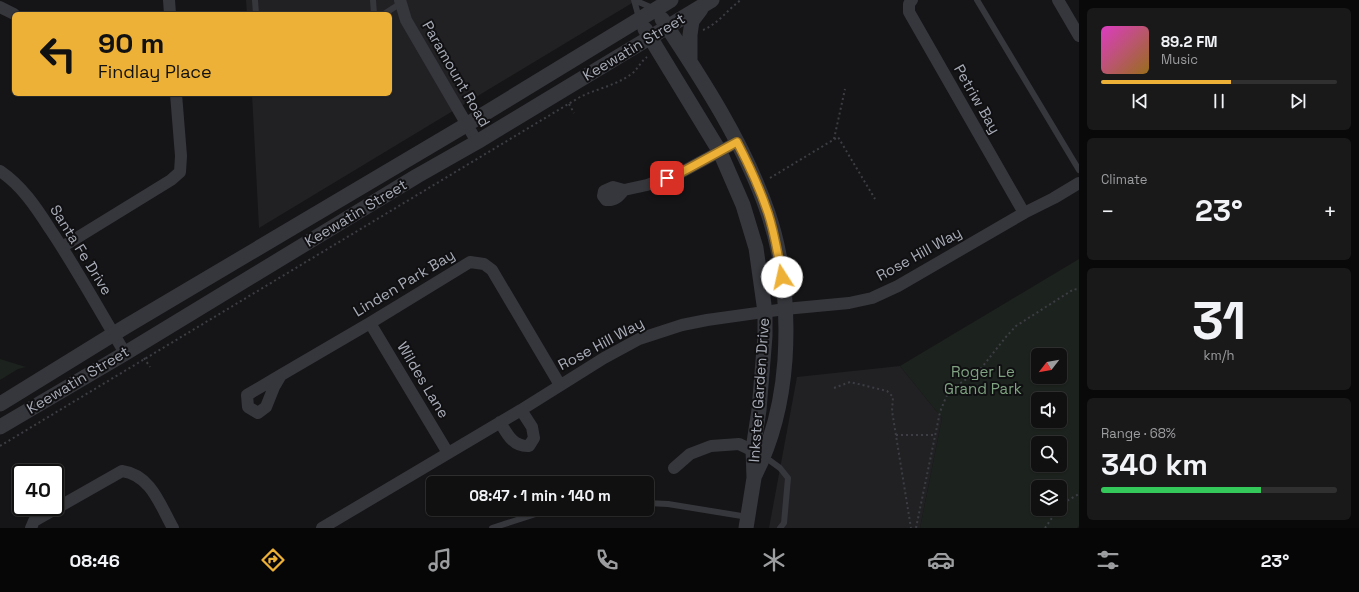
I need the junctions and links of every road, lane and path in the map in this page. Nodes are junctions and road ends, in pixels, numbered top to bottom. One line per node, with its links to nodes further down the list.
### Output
1 (169, 0): 14 (street)
2 (255, 0): 15 (lane)
3 (373, 0): 16 (lane)
4 (634, 0): 13 (lane); 19 (lane)
5 (671, 0): 13 (street, Keewatin Street)
6 (741, 0): 21 (path)
7 (912, 0): 42 (street, Petriw Bay)
8 (977, 0): 36 (lane)
9 (1058, 0): 22 (street)
10 (401, 2): 17 (lane); 31 (street, Paramount Road)
11 (708, 3): 20 (street, Keewatin Street); 25 (street)
12 (0, 7): 18 (street)
13 (656, 9): 19 (street, Keewatin Street); 20 (street, Inkster Garden Drive)
14 (170, 12)
15 (256, 12)
16 (374, 12)
17 (387, 12)
18 (12, 13)
19 (639, 20): 23 (street, Inkster Garden Drive); 31 (street, Keewatin Street)
20 (668, 27): 23 (street, Keewatin Street); 25 (street, Inkster Garden Drive)
21 (699, 32)
22 (1079, 36)
23 (650, 37): 33 (street, Keewatin Street); 35 (street, Inkster Garden Drive)
24 (640, 62): 29 (path)
25 (690, 62): 34 (street, Inkster Garden Drive)
26 (845, 89): 32 (path)
27 (176, 96): 43 (street)
28 (565, 98): 29 (path)
29 (568, 104): 30 (path); 51 (path)
30 (574, 113)
31 (466, 124): 33 (street, Paramount Road); 48 (street, Keewatin Street)
32 (834, 139): 38 (path); 41 (path)
33 (477, 142): 50 (street, Keewatin Street)
34 (737, 142): 35 (street); 45 (street, Inkster Garden Drive)
35 (720, 152): 40 (street); 46 (street, Inkster Garden Drive)
36 (1079, 170)
37 (0, 172): 43 (street, Santa Fe Drive)
38 (770, 178)
39 (1079, 183): 42 (street, Rose Hill Way)
40 (624, 190)
41 (875, 199)
42 (1024, 213): 45 (street, Rose Hill Way)
43 (62, 247): 48 (street, Santa Fe Drive)
44 (1079, 290): 61 (path)
45 (785, 309): 46 (street, Rose Hill Way); 64 (street, Inkster Garden Drive)
46 (765, 312): 54 (street, Rose Hill Way); 64 (street, Inkster Garden Drive)
47 (370, 323): 53 (street, Linden Park Bay); 54 (street, Linden Park Bay); 63 (street, Wildes Lane)
48 (114, 335): 50 (street, Santa Fe Drive); 56 (street, Keewatin Street)
49 (141, 352): 51 (path)
50 (125, 353): 59 (street, Keewatin Street)
51 (145, 359): 52 (path); 62 (path)
52 (150, 367)
53 (281, 375)
54 (560, 385): 57 (street, Rose Hill Way)
55 (834, 388): 60 (path)
56 (0, 404)
57 (521, 410): 58 (street, Rose Hill Way); 58 (street)
58 (500, 422): 63 (street, Rose Hill Way)
59 (0, 427)
60 (896, 435): 61 (path); 77 (path)
61 (935, 435): 78 (path)
62 (0, 446)
63 (448, 453): 74 (street, Rose Hill Way)
64 (759, 453): 65 (street); 71 (street, Inkster Garden Drive); 76 (lane)
65 (674, 468)
66 (1079, 494): 67 (path)
67 (1067, 501)
68 (654, 503): 71 (lane)
69 (530, 516): 75 (lane)
70 (1053, 516): 79 (path)
71 (747, 523)
72 (31, 528): 73 (street)
73 (173, 528)
74 (322, 528)
75 (492, 528)
76 (780, 528)
77 (911, 528)
78 (916, 528)
79 (1045, 528)

